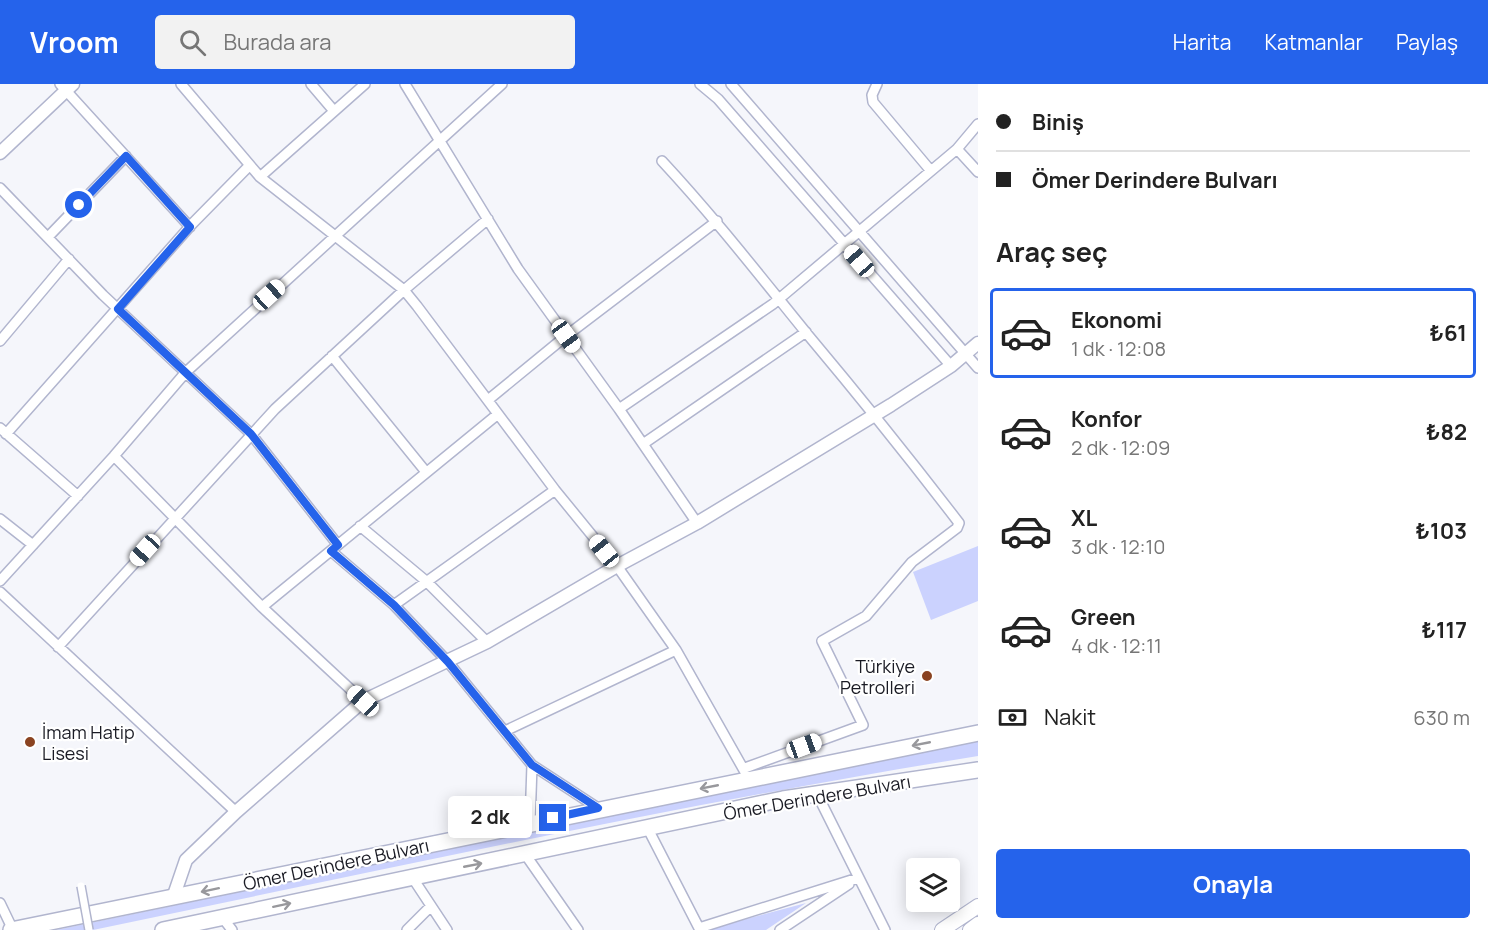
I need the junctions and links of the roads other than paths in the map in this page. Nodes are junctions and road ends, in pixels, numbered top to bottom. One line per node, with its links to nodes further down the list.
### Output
1 (181, 84): 17 (street)
2 (311, 84): 10 (street)
3 (365, 84): 10 (street)
4 (405, 84): 12 (street)
5 (502, 84): 12 (street)
6 (700, 84): 28 (street)
7 (731, 84): 25 (street)
8 (878, 84): 18 (street)
9 (66, 86): 14 (street); 15 (street)
10 (334, 111): 20 (street)
11 (978, 124): 13 (street)
12 (439, 141): 22 (street); 26 (street)
13 (957, 149): 18 (street); 19 (street)
14 (0, 153)
15 (126, 156): 24 (street); 27 (street)
16 (662, 161): 23 (street)
17 (250, 165): 20 (street); 24 (street)
18 (931, 171): 25 (street)
19 (978, 172)
20 (260, 177): 26 (street)
21 (0, 188): 27 (street)
22 (488, 219): 30 (street); 34 (street)
23 (717, 221): 31 (street); 34 (street)
24 (190, 227): 32 (street)
25 (858, 230): 28 (street); 37 (street)
26 (336, 234): 30 (street); 41 (street)
27 (48, 237): 29 (street)
28 (844, 244): 31 (street); 39 (street)
29 (69, 259): 32 (street); 35 (street)
30 (404, 290): 38 (street); 42 (street)
31 (781, 297): 33 (street); 43 (street)
32 (118, 309): 41 (street); 46 (street)
33 (806, 332): 45 (street); 48 (street)
34 (566, 336): 42 (street); 43 (street)
35 (0, 341)
36 (978, 343): 37 (street)
37 (966, 354): 39 (street); 40 (street)
38 (332, 356): 47 (street); 50 (street)
39 (951, 366): 45 (street)
40 (978, 368)
41 (186, 372): 47 (street); 49 (street)
42 (488, 400): 44 (street)
43 (619, 409): 48 (street)
44 (498, 414): 50 (street); 51 (street)
45 (876, 414): 55 (street); 74 (street)
46 (3, 431): 52 (street)
47 (251, 434): 53 (street); 58 (street)
48 (643, 444): 55 (street)
49 (114, 456): 52 (street); 53 (street)
50 (426, 472): 56 (street)
51 (555, 490): 59 (street); 61 (street)
52 (78, 496): 57 (street)
53 (174, 518): 64 (street); 66 (street)
54 (0, 519): 57 (street)
55 (697, 523): 59 (street)
56 (360, 526): 58 (street); 61 (street)
57 (33, 545): 60 (street)
58 (334, 548): 63 (street); 64 (street)
59 (617, 566): 65 (street); 67 (street)
60 (0, 581)
61 (426, 581): 63 (street); 65 (street)
62 (0, 591): 66 (street)
63 (394, 605): 68 (street)
64 (262, 607): 69 (street)
65 (487, 642): 68 (street)
66 (58, 647): 77 (street)
67 (676, 650): 70 (street); 74 (street)
68 (448, 662): 69 (street); 70 (street)
69 (363, 701): 77 (street)
70 (505, 731): 72 (street)
71 (978, 733): 74 (highway, Ömer Derindere Bulvarı, one-way to 74)
72 (532, 765): 76 (street); 78 (street)
73 (978, 770): 75 (highway, Ömer Derindere Bulvarı)
74 (747, 773): 76 (highway, Ömer Derindere Bulvarı, one-way to 76)
75 (817, 795): 79 (highway, Ömer Derindere Bulvarı); 82 (street)
76 (598, 808): 78 (highway, Ömer Derindere Bulvarı)
77 (236, 812): 84 (street)
78 (530, 823): 84 (highway, Ömer Derindere Bulvarı, one-way to 84)
79 (648, 829): 80 (highway, Ömer Derindere Bulvarı); 90 (street)
80 (525, 854): 81 (highway, Ömer Derindere Bulvarı, one-way to 80); 97 (street)
81 (412, 877): 86 (street); 88 (highway, Ömer Derindere Bulvarı, one-way to 81)
82 (858, 878): 90 (street); 98 (street); 99 (street)
83 (81, 886): 92 (street, bridge)
84 (173, 898): 91 (highway, Ömer Derindere Bulvarı)
85 (0, 903): 91 (street)
86 (431, 906): 95 (street); 96 (street)
87 (978, 906): 100 (main road)
88 (222, 917): 93 (highway, Ömer Derindere Bulvarı); 94 (street)
89 (978, 924): 101 (main road)
90 (699, 929)
91 (12, 930)
92 (89, 930)
93 (163, 930)
94 (232, 930)
95 (407, 930)
96 (447, 930)
97 (578, 930)
98 (780, 930)
99 (885, 930)
100 (942, 930)
101 (970, 930)

